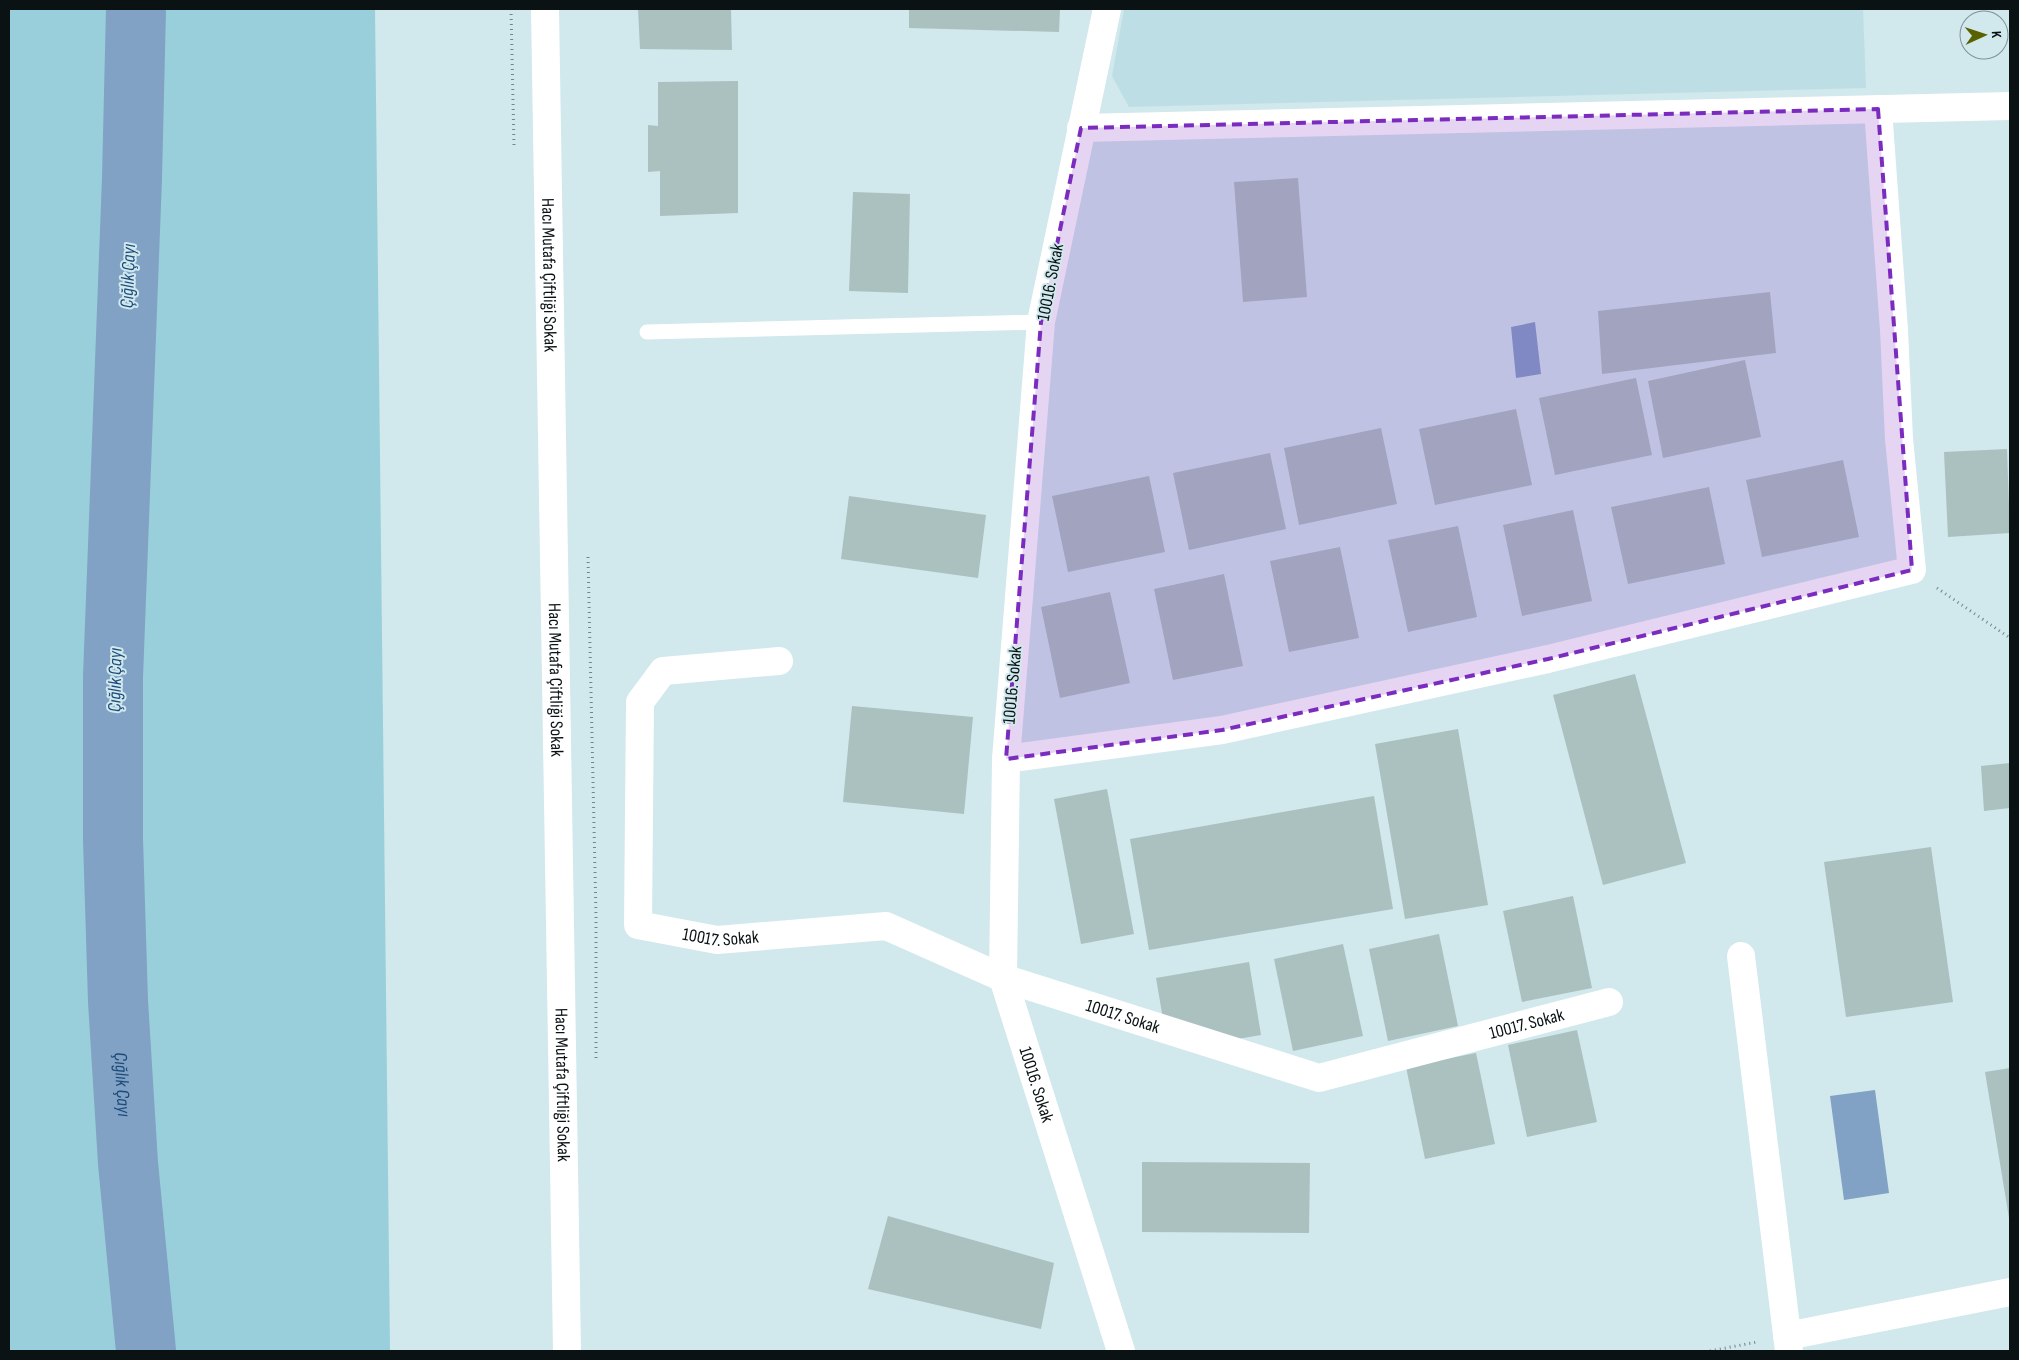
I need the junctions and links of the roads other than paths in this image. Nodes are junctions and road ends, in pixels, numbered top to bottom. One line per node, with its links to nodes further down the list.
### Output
1 (545, 9): 15 (street, Hacı Mutafa Çiftliği Sokak)
2 (1107, 9): 5 (street, 10016. Sokak)
3 (2010, 106): 4 (street)
4 (1878, 109): 5 (street); 9 (street)
5 (1081, 128): 6 (street, 10016. Sokak)
6 (1041, 322): 7 (lane); 9 (street, 10016. Sokak)
7 (647, 332)
8 (779, 661): 11 (street, 10017. Sokak)
9 (1006, 759): 11 (street, 10016. Sokak)
10 (1741, 956): 14 (street)
11 (1003, 978): 12 (street, 10017. Sokak); 16 (street, 10016. Sokak)
12 (1609, 1002)
13 (2010, 1292): 14 (street)
14 (1788, 1344)
15 (567, 1351)
16 (1121, 1351)

